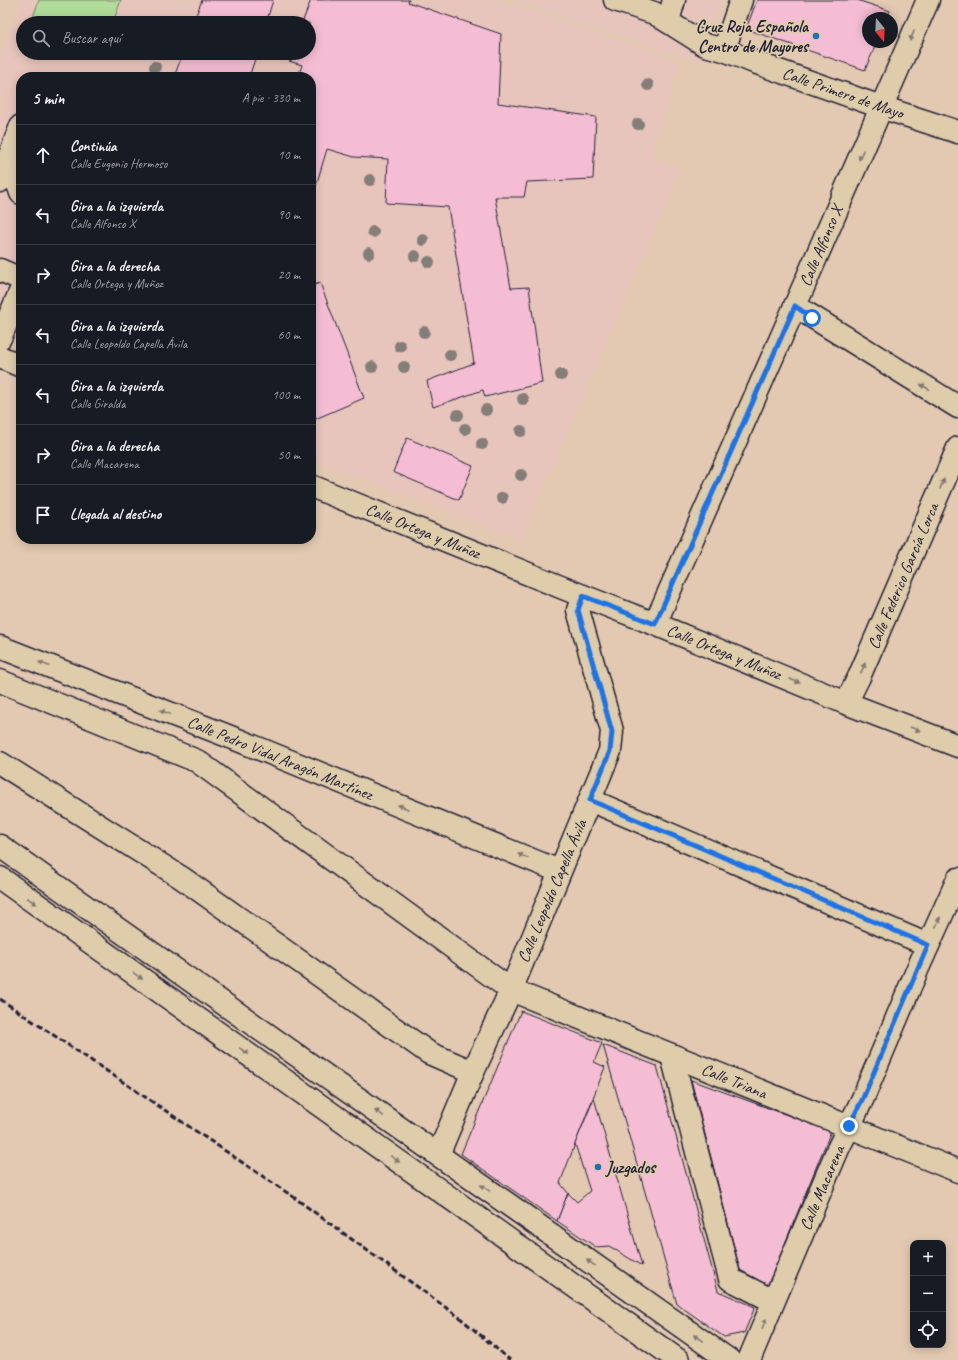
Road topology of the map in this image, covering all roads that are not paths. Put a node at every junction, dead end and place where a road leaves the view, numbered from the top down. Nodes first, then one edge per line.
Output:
1 (615, 0) edge
2 (674, 0) edge
3 (741, 0) edge
4 (928, 0) edge
5 (668, 21) junction
6 (715, 47) junction
7 (882, 107) junction
8 (958, 132) edge
9 (16, 139) edge
10 (9, 158) junction
11 (16, 178) edge
12 (0, 180) edge
13 (0, 270) edge
14 (16, 277) edge
15 (16, 301) edge
16 (795, 306) junction
17 (0, 338) edge
18 (0, 357) edge
19 (16, 364) edge
20 (958, 407) edge
21 (958, 448) edge
22 (316, 488) edge
23 (583, 596) junction
24 (655, 624) junction
25 (0, 647) edge
26 (0, 681) edge
27 (846, 703) junction
28 (958, 746) edge
29 (0, 763) edge
30 (590, 800) junction
31 (0, 846) edge
32 (559, 871) junction
33 (0, 878) edge
34 (958, 878) edge
35 (928, 945) junction
36 (511, 990) junction
37 (672, 1056) junction
38 (473, 1072) junction
39 (849, 1126) junction
40 (438, 1154) junction
41 (958, 1171) edge
42 (774, 1301) junction
43 (678, 1360) edge
44 (730, 1360) edge
45 (750, 1360) edge

1 - 5 street, Calle Primero de Mayo
2 - 5 street
3 - 6 street
4 -> 7 street, Calle Alfonso X
5 - 6 street, Calle Primero de Mayo
6 - 7 street, Calle Primero de Mayo
7 - 8 street, Calle Primero de Mayo
7 -> 16 street, Calle Alfonso X
9 - 10 street
10 - 11 street
10 - 12 street
13 - 14 street
15 - 17 street
20 -> 16 street
16 - 24 street, Calle Alfonso X
18 - 19 street
27 -> 21 street, Calle Federico García Lorca
22 - 23 street, Calle Ortega y Muñoz
23 - 24 street, Calle Ortega y Muñoz
23 - 30 street, Calle Leopoldo Capella Ávila
24 -> 27 street, Calle Ortega y Muñoz
32 -> 25 street, Calle Pedro Vidal Aragón Martínez
26 - 36 street, Calle Triana
27 -> 28 street, Calle Ortega y Muñoz
29 - 38 street
30 - 32 street, Calle Leopoldo Capella Ávila
30 - 35 street
40 -> 31 street
32 - 36 street, Calle Leopoldo Capella Ávila
33 -> 43 street
35 -> 34 street, Calle Macarena
35 - 39 street, Calle Macarena
36 - 37 street, Calle Triana
36 - 38 street, Calle Leopoldo Capella Ávila
37 - 39 street, Calle Triana
37 - 42 street
38 - 40 street, Calle Leopoldo Capella Ávila
39 - 41 street, Calle Triana
39 - 42 street, Calle Macarena
44 -> 40 street
45 -> 42 street, Calle Macarena

